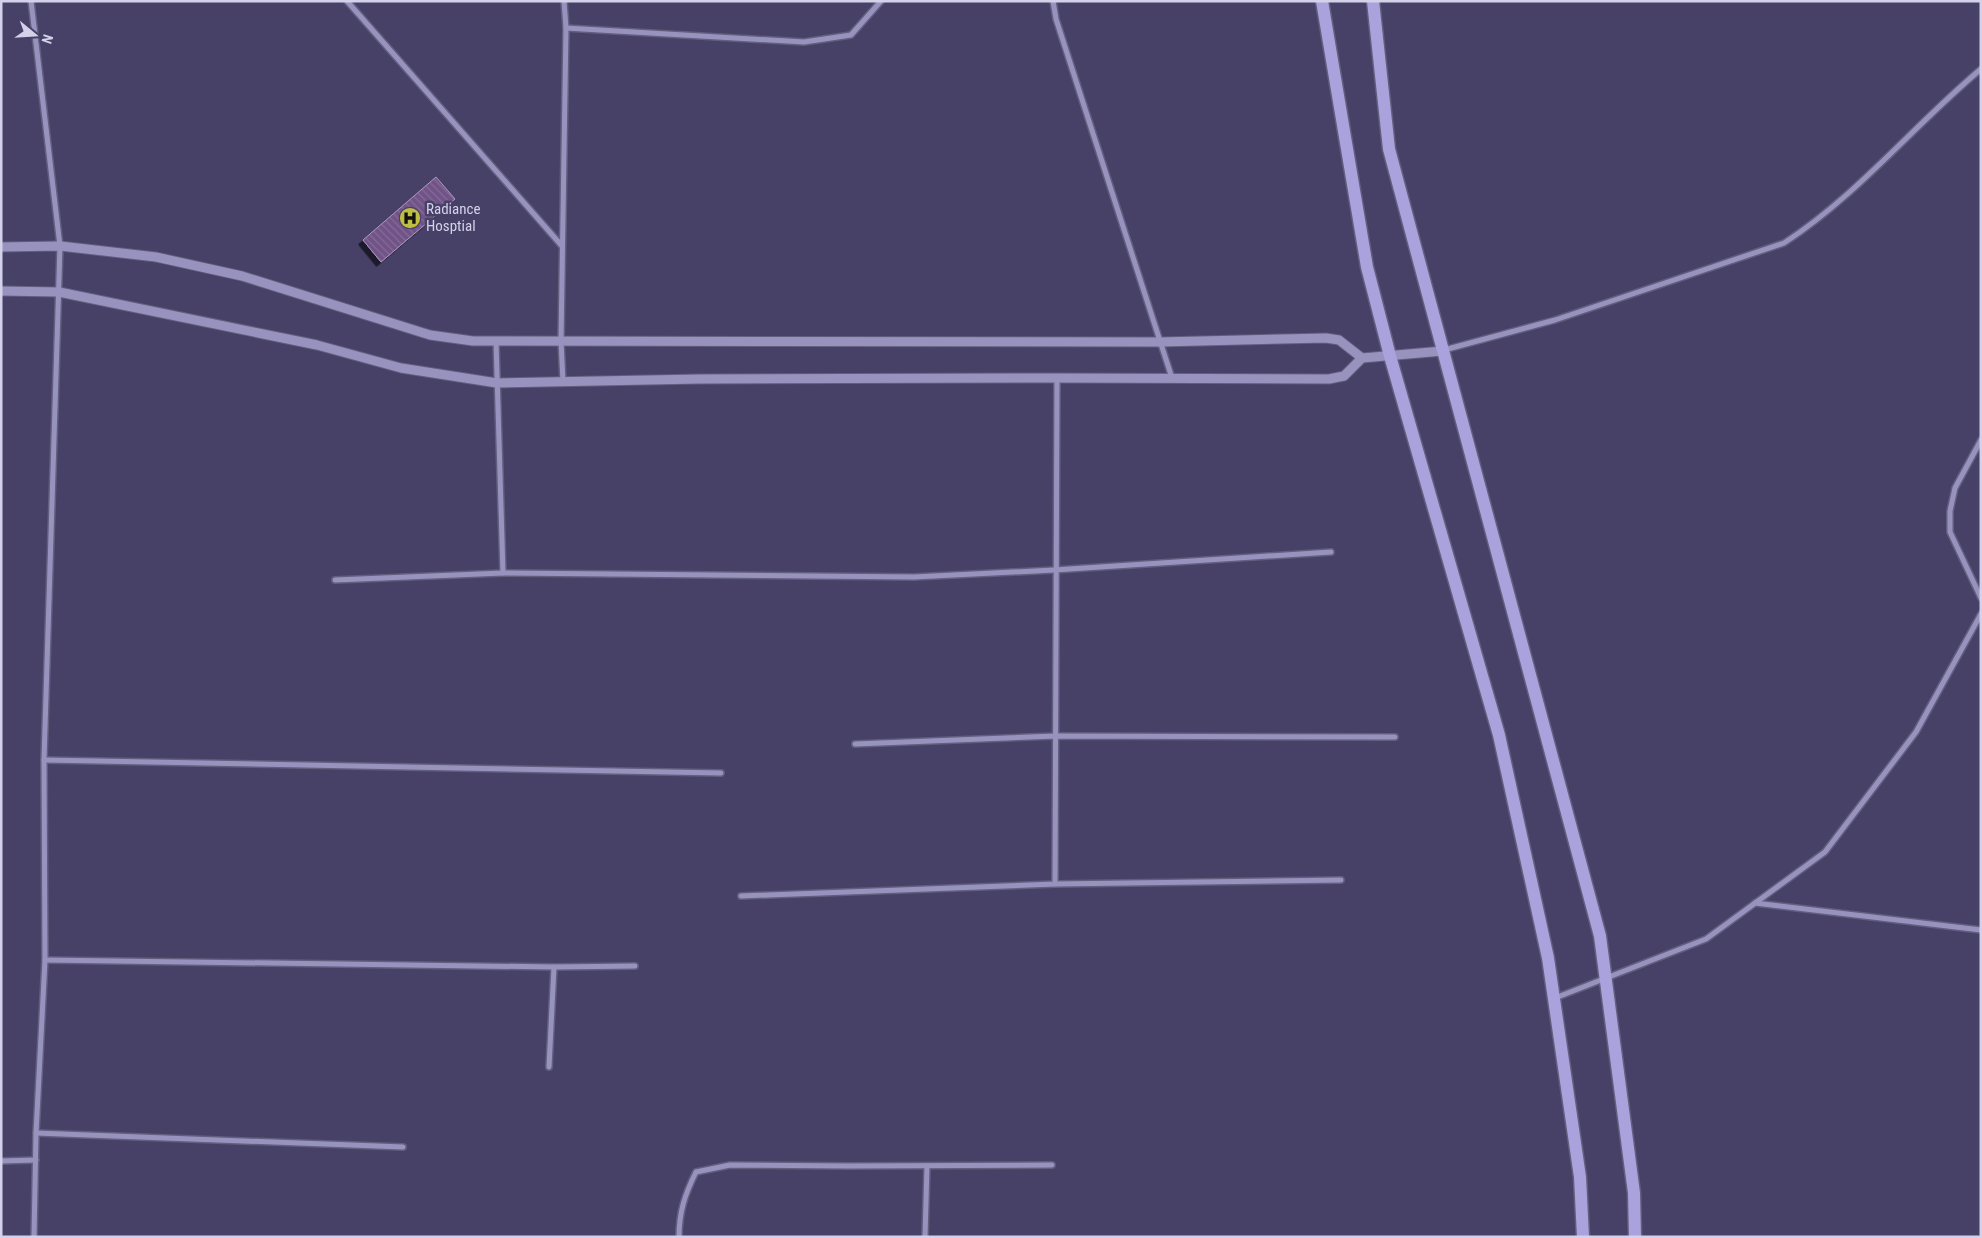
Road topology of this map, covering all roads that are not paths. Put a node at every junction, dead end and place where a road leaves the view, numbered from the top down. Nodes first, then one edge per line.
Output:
1 (31, 1) edge
2 (347, 1) edge
3 (564, 1) edge
4 (880, 1) edge
5 (1053, 1) edge
6 (1322, 1) edge
7 (1373, 1) edge
8 (566, 28) junction
9 (1981, 69) edge
10 (60, 246) junction
11 (562, 246) junction
12 (1, 247) edge
13 (1, 291) edge
14 (59, 292) junction
15 (496, 341) junction
16 (561, 342) junction
17 (1160, 342) junction
18 (1444, 351) junction
19 (1390, 356) junction
20 (1362, 358) junction
21 (1057, 378) junction
22 (1172, 378) junction
23 (563, 382) junction
24 (497, 383) junction
25 (1981, 440) edge
26 (1331, 552) dead end
27 (1054, 570) junction
28 (503, 573) junction
29 (336, 580) dead end
30 (1981, 598) edge
31 (1981, 614) edge
32 (1056, 736) junction
33 (1395, 737) dead end
34 (855, 744) dead end
35 (44, 760) junction
36 (721, 773) dead end
37 (1341, 880) dead end
38 (1055, 884) junction
39 (741, 896) dead end
40 (1755, 903) junction
41 (1981, 930) edge
42 (45, 960) junction
43 (635, 966) dead end
44 (554, 967) junction
45 (1606, 978) junction
46 (1553, 998) junction
47 (549, 1067) dead end
48 (36, 1133) junction
49 (403, 1147) dead end
50 (36, 1160) junction
51 (1, 1161) edge
52 (1052, 1165) dead end
53 (927, 1166) junction
54 (34, 1237) edge
55 (679, 1237) edge
56 (925, 1237) edge
57 (1583, 1237) edge
58 (1635, 1237) edge

1 - 10 street
2 - 11 street
3 - 8 street
4 - 8 street
5 - 17 street
6 - 19 main road
7 - 18 main road
8 - 11 street
9 - 18 street
10 - 12 street
10 - 14 street
10 - 15 street
11 - 16 street
13 - 14 street
14 - 24 street
14 - 35 street
15 - 16 street
15 - 24 street
16 - 17 street
16 - 23 street
17 - 20 street
17 - 22 street
18 - 19 street
18 - 45 main road
19 - 20 street
19 - 46 main road
20 - 22 street
21 - 22 street
21 - 23 street
21 - 27 street
23 - 24 street
24 - 28 street
25 - 30 street
26 - 27 street
27 - 28 street
27 - 32 street
28 - 29 street
31 - 40 street
32 - 33 street
32 - 34 street
32 - 38 street
35 - 36 street
35 - 42 street
37 - 38 street
38 - 39 street
40 - 41 street
40 - 45 street
42 - 44 street
42 - 48 street
43 - 44 street
44 - 47 street
45 - 46 street
45 - 58 main road
46 - 57 main road
48 - 49 street
48 - 50 street
50 - 51 street
50 - 54 street
52 - 53 street
53 - 55 street
53 - 56 street

